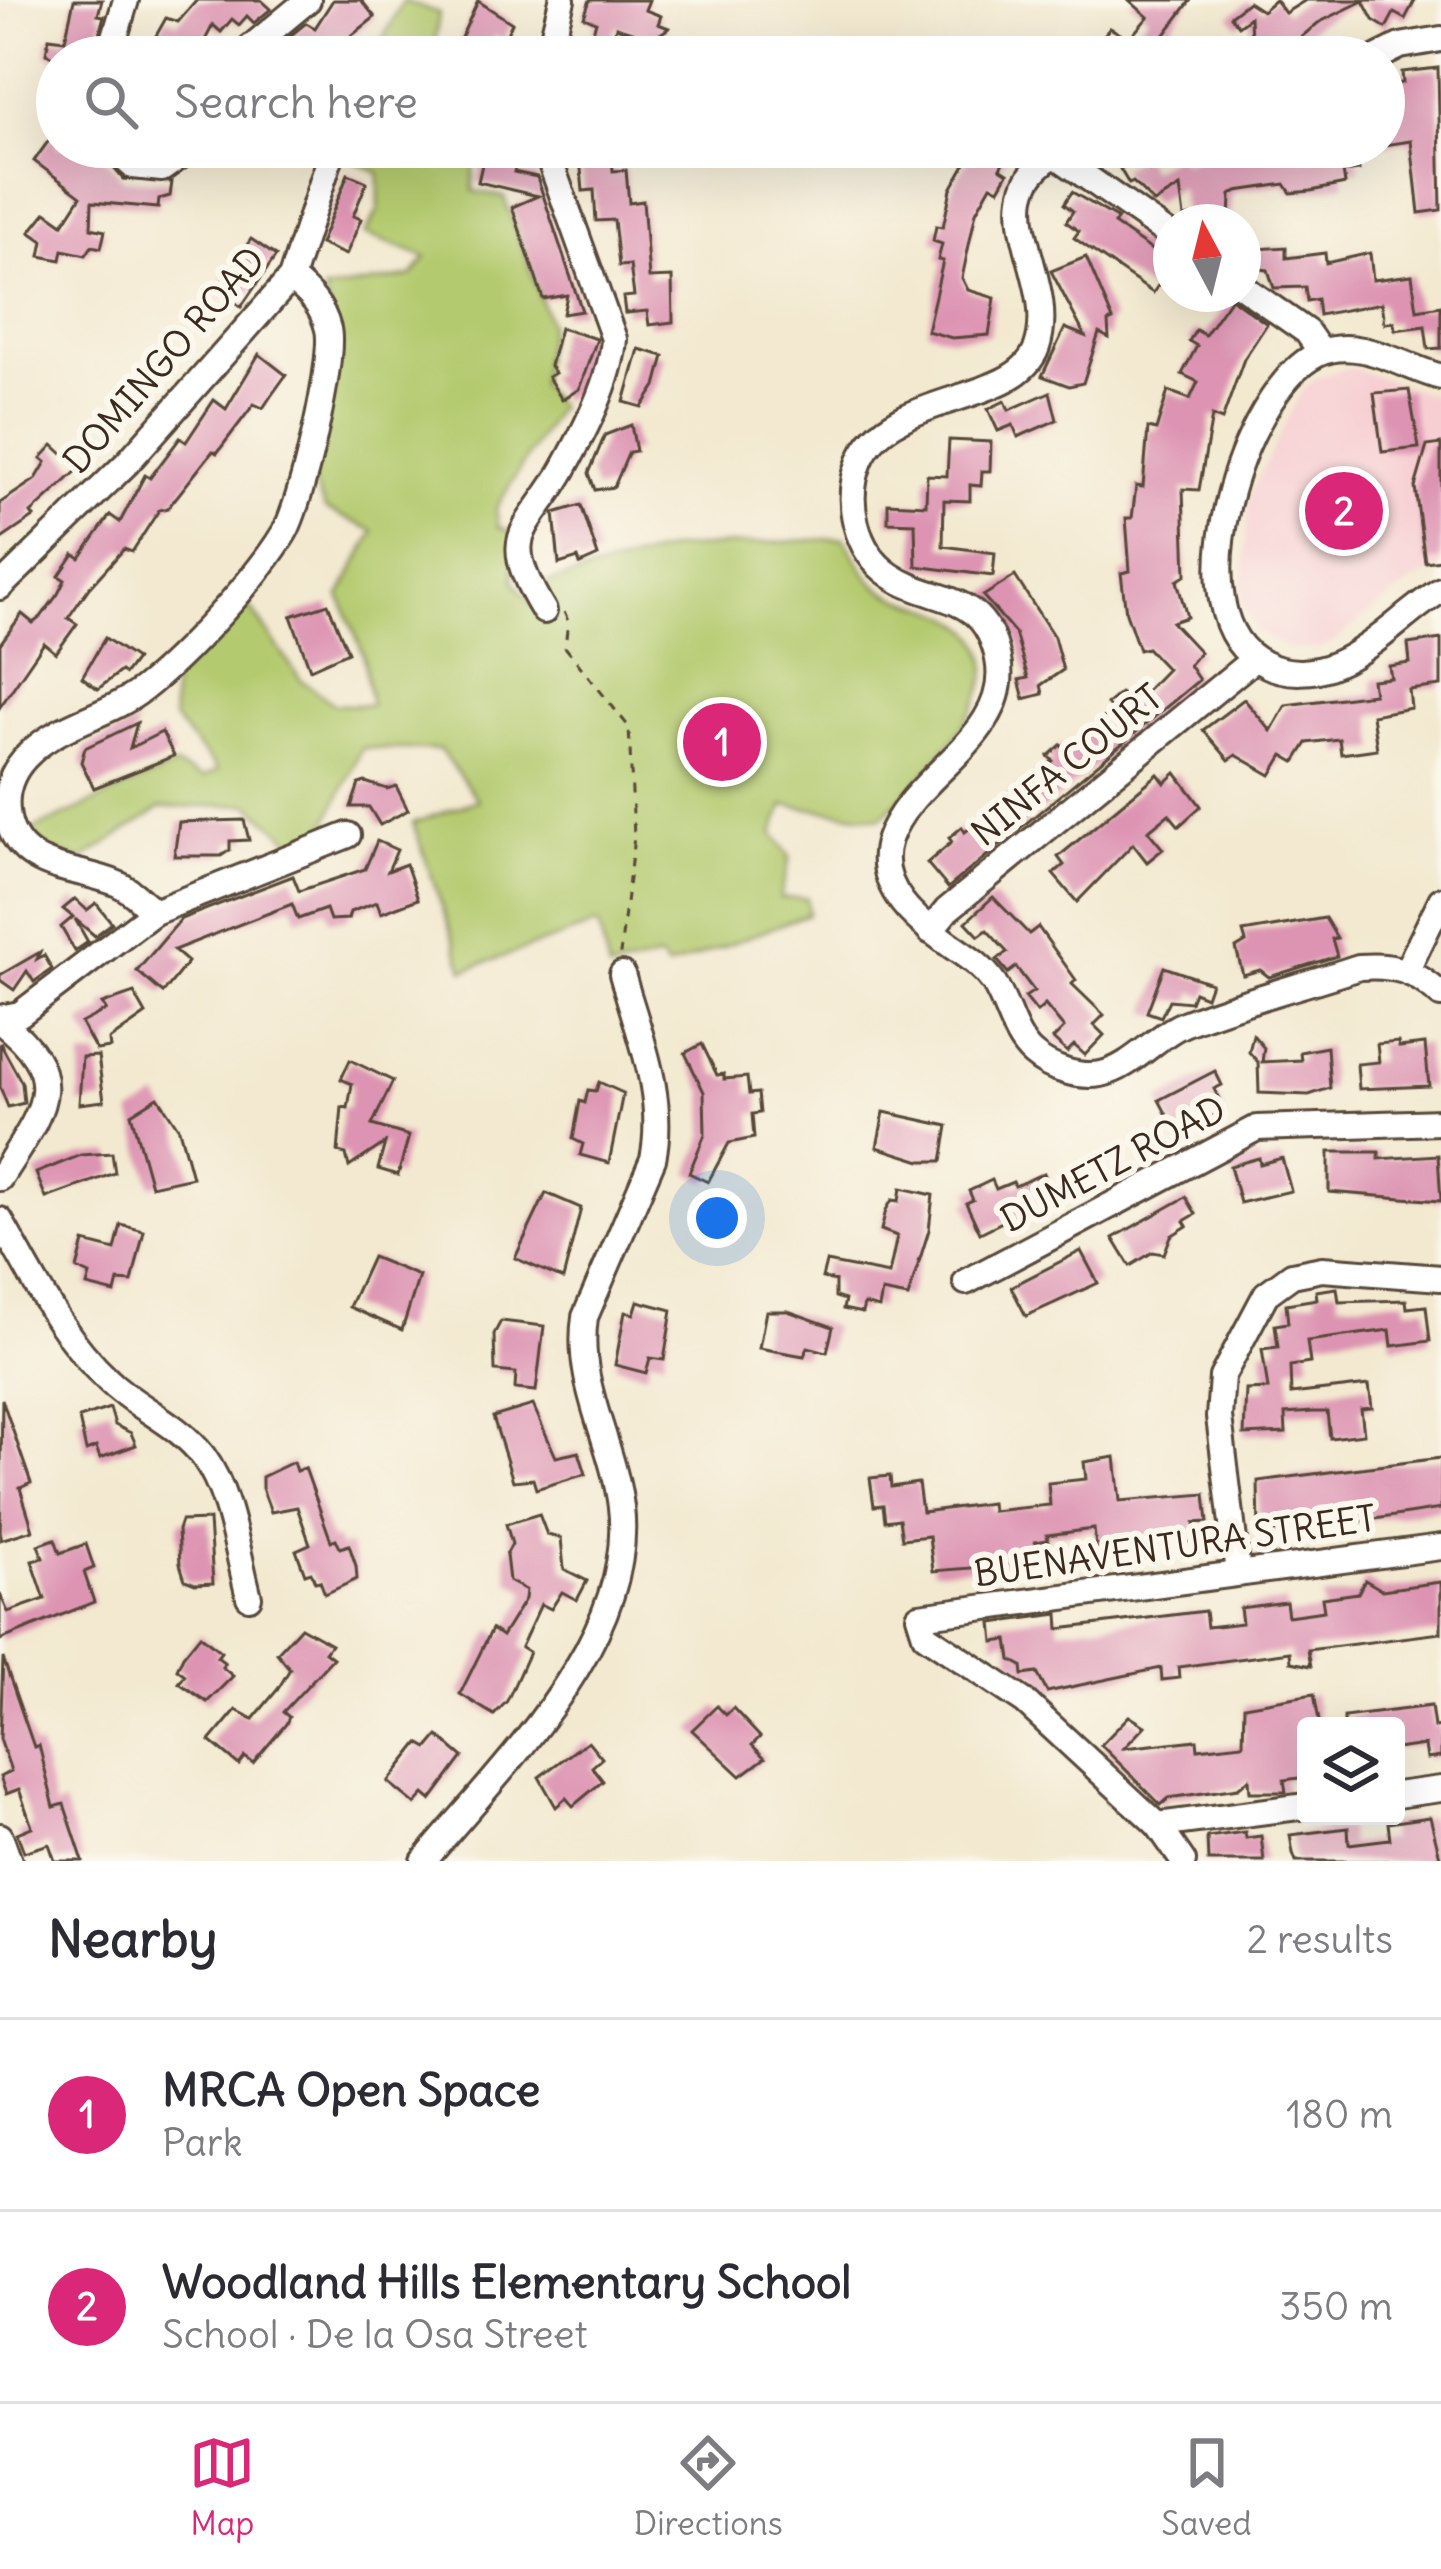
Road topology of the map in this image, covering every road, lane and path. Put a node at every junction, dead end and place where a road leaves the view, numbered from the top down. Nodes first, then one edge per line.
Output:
1 (126, 0) edge
2 (308, 0) edge
3 (562, 0) edge
4 (115, 36) edge
5 (264, 36) edge
6 (553, 36) edge
7 (1441, 39) edge
8 (1405, 45) edge
9 (323, 168) edge
10 (553, 168) edge
11 (1036, 168) edge
12 (1084, 168) edge
13 (1153, 222) edge
14 (291, 278) junction
15 (1261, 300) edge
16 (1321, 352) junction
17 (1441, 377) edge
18 (0, 587) edge
19 (1441, 590) edge
20 (544, 611) joint
21 (1254, 659) junction
22 (348, 836) dead end
23 (1441, 900) edge
24 (154, 912) junction
25 (930, 931) junction
26 (1407, 970) junction
27 (622, 974) joint
28 (1441, 995) edge
29 (0, 1019) edge
30 (1441, 1122) edge
31 (0, 1178) edge
32 (0, 1220) edge
33 (1441, 1278) edge
34 (967, 1282) dead end
35 (1441, 1547) edge
36 (1238, 1573) junction
37 (249, 1597) dead end
38 (1441, 1789) edge
39 (1405, 1794) edge
40 (1297, 1807) edge
41 (1158, 1825) junction
42 (0, 1836) edge
43 (9, 1861) edge
44 (424, 1861) edge
45 (1183, 1861) edge

1 - 4 street
2 - 5 street
3 - 6 street
7 - 8 street
9 - 14 street, DOMINGO ROAD
10 - 20 street
11 - 25 street
12 - 13 street
14 - 18 street, DOMINGO ROAD
14 - 24 street
15 - 16 street
16 - 17 street
16 - 21 street
19 - 21 street
20 - 27 path
21 - 25 street, NINFA COURT
22 - 24 street
23 - 26 street
24 - 29 street
25 - 26 street
26 - 28 street
27 - 44 street
29 - 31 street
30 - 34 street, DUMETZ ROAD
32 - 37 street
33 - 36 street
35 - 36 street, BUENAVENTURA STREET
36 - 41 street, BUENAVENTURA STREET
38 - 39 street
40 - 41 street
41 - 45 street
42 - 43 street

